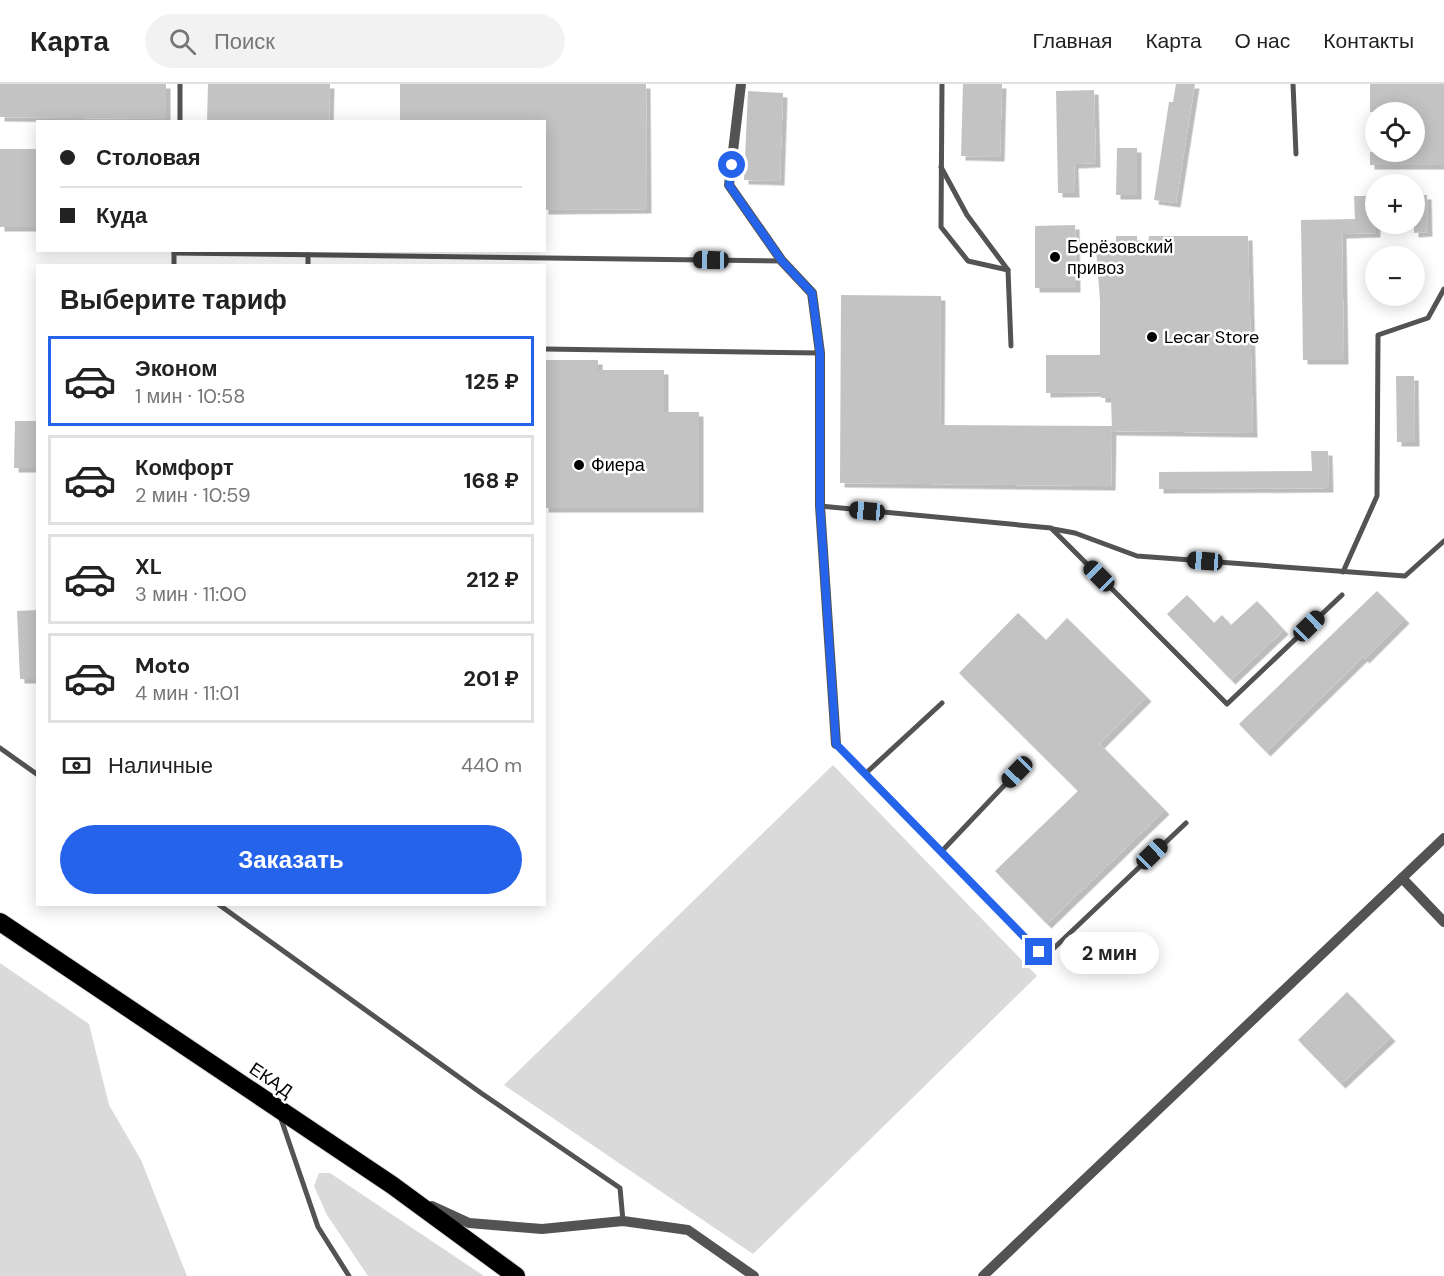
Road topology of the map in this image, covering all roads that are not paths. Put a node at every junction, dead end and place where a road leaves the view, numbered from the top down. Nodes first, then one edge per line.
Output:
1 (180, 84) edge
2 (741, 84) edge
3 (942, 84) edge
4 (1293, 84) edge
5 (180, 120) edge
6 (1296, 154) dead end
7 (941, 166) junction
8 (174, 252) edge
9 (308, 255) junction
10 (782, 261) junction
11 (308, 264) edge
12 (1008, 270) junction
13 (1444, 289) edge
14 (1011, 346) dead end
15 (546, 349) edge
16 (820, 353) junction
17 (820, 506) junction
18 (1051, 528) junction
19 (1444, 541) edge
20 (1343, 572) junction
21 (1342, 595) dead end
22 (942, 704) dead end
23 (836, 744) joint
24 (0, 748) edge
25 (1017, 772) dead end
26 (36, 774) edge
27 (865, 774) junction
28 (1186, 823) dead end
29 (1444, 838) edge
30 (941, 852) junction
31 (1402, 878) junction
32 (221, 906) edge
33 (0, 922) edge
34 (1444, 922) edge
35 (277, 1109) junction
36 (401, 1192) junction
37 (623, 1221) junction
38 (349, 1276) edge
39 (516, 1276) edge
40 (754, 1276) edge
41 (983, 1276) edge

1 - 5 lane
2 - 10 street
3 - 7 lane
4 - 6 lane
7 - 12 lane
7 - 12 lane
8 - 9 lane
9 - 10 lane
9 - 11 lane
10 - 16 street
12 - 14 lane
13 - 20 lane
15 - 16 lane
16 - 17 street
17 - 18 lane
17 - 23 street
18 - 20 lane
18 - 21 lane
19 - 20 lane
22 - 27 lane
23 - 27 lane
24 - 26 lane
25 - 30 lane
27 - 30 lane
28 - 30 lane
29 - 31 street
31 - 34 street
31 - 41 street
32 - 37 lane
33 - 35 highway, ЕКАД
35 - 36 highway, ЕКАД
35 - 38 lane
36 - 37 street
36 - 39 highway, ЕКАД
37 - 40 street

